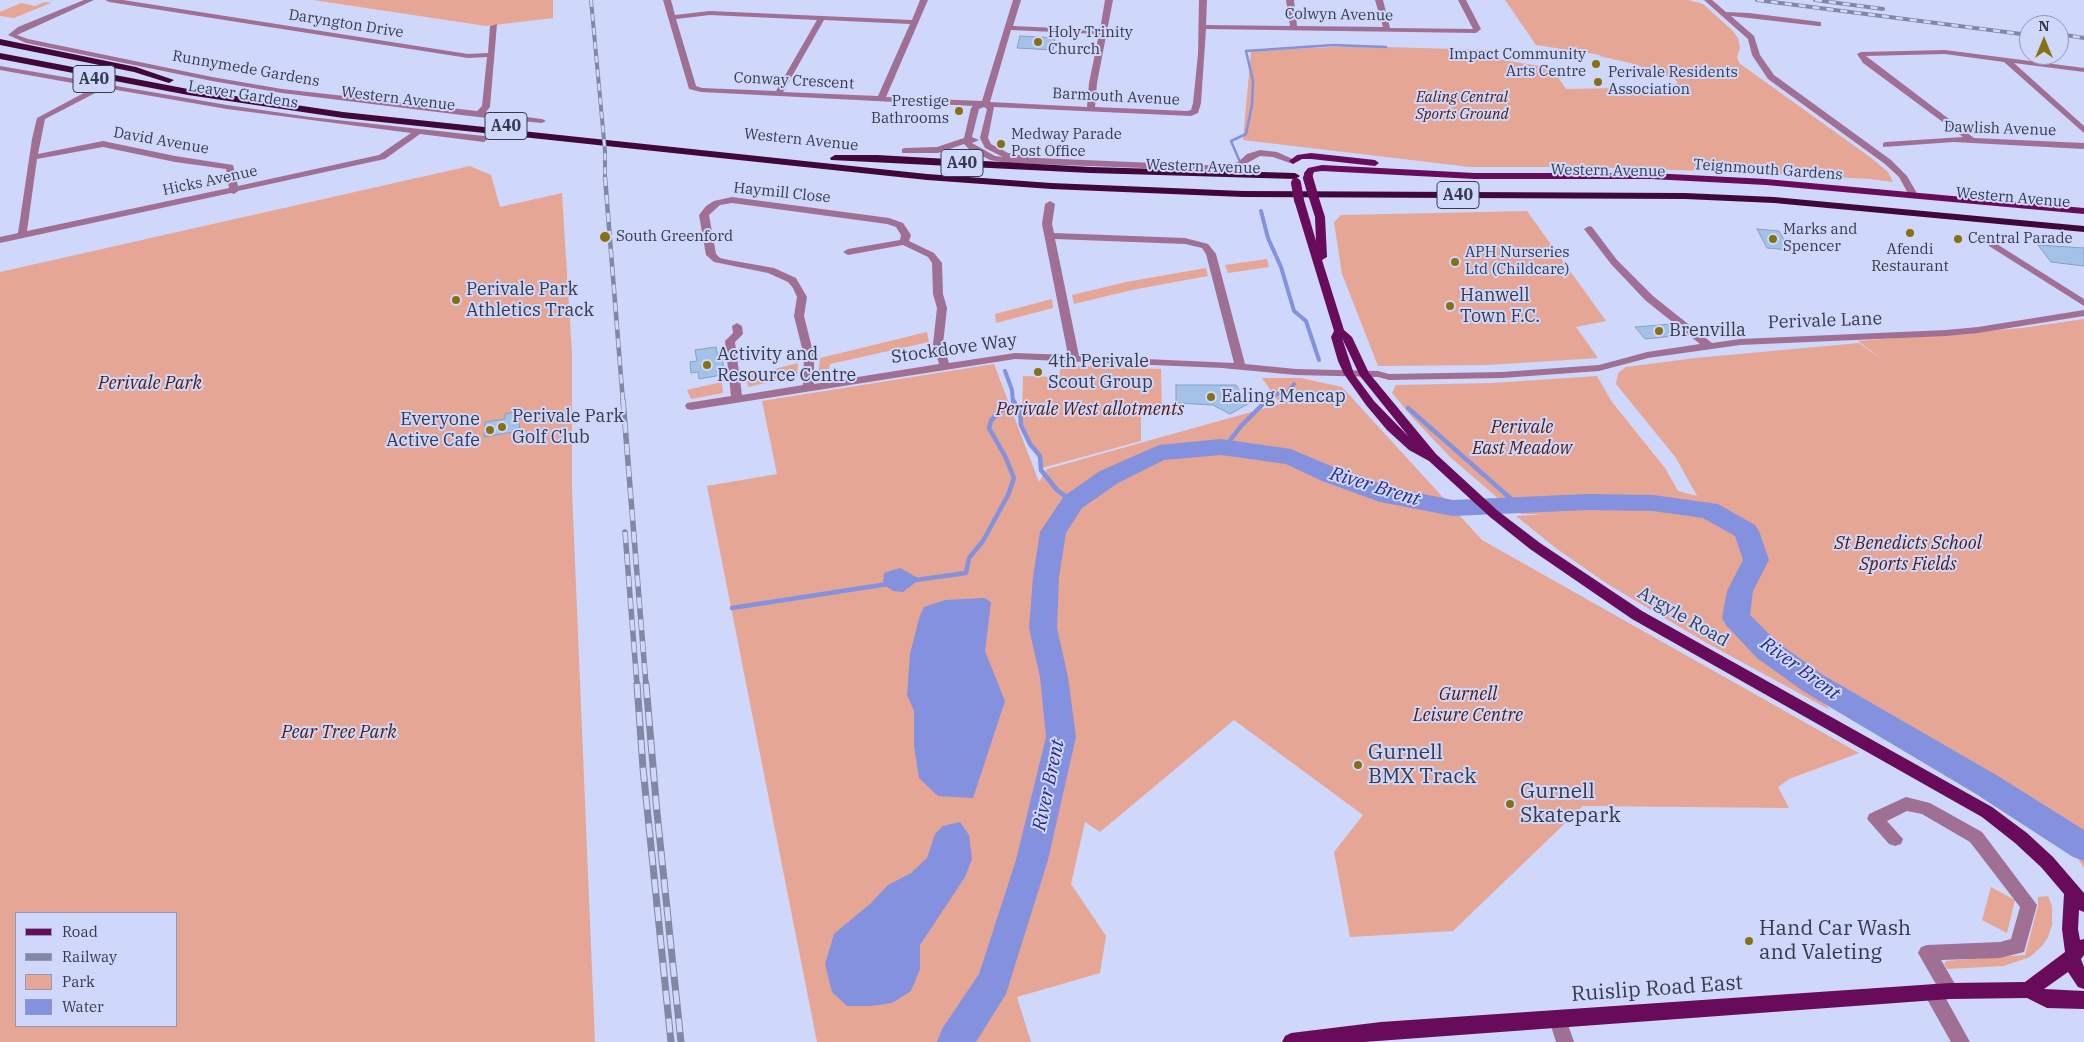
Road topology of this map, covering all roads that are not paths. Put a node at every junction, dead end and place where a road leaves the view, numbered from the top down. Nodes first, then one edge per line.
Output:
1 (90, 0) edge
2 (109, 0) edge
3 (667, 0) edge
4 (924, 0) edge
5 (1017, 0) edge
6 (1109, 0) edge
7 (1203, 0) edge
8 (1290, 0) edge
9 (1379, 0) edge
10 (1462, 0) edge
11 (1708, 0) edge
12 (1725, 14) junction
13 (672, 17) junction
14 (821, 19) junction
15 (914, 22) junction
16 (1818, 24) dead end
17 (494, 26) dead end
18 (1202, 26) junction
19 (1009, 28) junction
20 (1294, 28) junction
21 (1387, 30) junction
22 (1103, 32) junction
23 (0, 42) edge
24 (0, 48) edge
25 (490, 55) junction
26 (0, 56) edge
27 (2007, 61) junction
28 (0, 63) edge
29 (0, 68) edge
30 (12, 70) junction
31 (2084, 70) edge
32 (0, 76) edge
33 (178, 82) junction
34 (105, 85) junction
35 (188, 92) junction
36 (778, 94) junction
37 (881, 99) junction
38 (985, 104) junction
39 (1092, 109) junction
40 (478, 114) junction
41 (542, 121) dead end
42 (2084, 130) edge
43 (418, 132) junction
44 (484, 139) dead end
45 (1970, 139) junction
46 (967, 140) junction
47 (985, 140) junction
48 (1886, 145) dead end
49 (2084, 146) edge
50 (905, 151) dead end
51 (34, 157) junction
52 (1034, 160) junction
53 (834, 163) junction
54 (1224, 168) junction
55 (1294, 171) junction
56 (1408, 172) junction
57 (1260, 174) junction
58 (1449, 174) junction
59 (1308, 177) junction
60 (234, 191) junction
61 (1912, 195) junction
62 (1300, 202) junction
63 (1315, 202) junction
64 (1050, 204) dead end
65 (2084, 211) edge
66 (2084, 219) edge
67 (1589, 229) dead end
68 (2084, 229) edge
69 (22, 236) junction
70 (1050, 236) junction
71 (2084, 236) edge
72 (0, 240) edge
73 (904, 242) junction
74 (1992, 244) dead end
75 (848, 252) dead end
76 (1324, 277) junction
77 (2084, 303) edge
78 (2084, 312) edge
79 (737, 326) dead end
80 (1339, 331) junction
81 (1709, 346) junction
82 (1074, 358) junction
83 (945, 366) junction
84 (1240, 366) junction
85 (1351, 378) junction
86 (1367, 378) junction
87 (808, 388) junction
88 (737, 399) junction
89 (691, 406) dead end
90 (1433, 458) junction
91 (1895, 840) dead end
92 (2078, 898) edge
93 (2077, 953) edge
94 (2084, 981) edge
95 (2028, 990) junction
96 (1941, 992) junction
97 (2084, 1000) edge
98 (1558, 1019) junction
99 (1291, 1042) edge
100 (1565, 1042) edge
101 (1961, 1042) edge

1 - 40 street, Runnymede Gardens
2 - 25 street, Daryngton Drive
3 - 13 street, Conway Crescent
4 - 15 street
5 - 19 street
6 - 22 street
7 - 18 street, Barmouth Avenue
8 - 20 street
9 - 21 street
10 - 21 street, Colwyn Avenue
11 - 12 street
12 - 16 street
12 - 61 street
13 - 14 street
13 - 36 street, Conway Crescent
14 - 15 street
14 - 36 street
15 - 37 street
17 - 25 street
18 - 20 street, Colwyn Avenue
18 - 39 street, Barmouth Avenue
19 - 22 street
19 - 38 street
20 - 21 street, Colwyn Avenue
22 - 39 street
23 - 33 highway, A40
24 - 33 highway, Western Avenue / A40
25 - 40 street
26 - 35 highway, A40
27 - 31 street
27 - 42 street
27 - 45 street
28 - 35 highway, A40
29 - 30 street, Leaver Gardens
30 - 32 street
30 - 34 street, Leaver Gardens
33 - 53 highway, Western Avenue / A40
34 - 43 street, Leaver Gardens
34 - 51 street
35 - 53 highway, Western Avenue / A40
36 - 37 street, Conway Crescent
37 - 38 street, Conway Crescent
38 - 39 street, Barmouth Avenue
38 - 46 street
38 - 47 street
40 - 41 street, Runnymede Gardens
43 - 44 street, Leaver Gardens
43 - 60 street, Hicks Avenue
45 - 48 street, Dawlish Avenue
45 - 49 street, Dawlish Avenue
46 - 47 street
46 - 50 street
46 - 52 street
47 - 52 street
51 - 60 street, David Avenue
51 - 69 street
52 - 54 street
53 - 57 highway, A40
53 - 62 highway, A40
53 - 66 highway, Western Avenue / A40
53 - 68 highway, Western Avenue / A40
54 - 55 street
54 - 57 street
55 - 56 main road
55 - 57 highway, A40
55 - 58 main road
55 - 59 main road
55 - 62 main road, Argyle Road, bridge
56 - 58 main road
56 - 59 main road
58 - 61 main road, Teignmouth Gardens
59 - 63 main road, Argyle Road, bridge
60 - 69 street, Hicks Avenue
61 - 65 main road, Teignmouth Gardens
62 - 63 main road
62 - 76 main road, Argyle Road
63 - 71 highway, A40
63 - 76 main road, Argyle Road
64 - 70 street
67 - 81 street
69 - 72 street, Hicks Avenue
70 - 82 street
70 - 84 street
73 - 75 street
73 - 83 street
73 - 87 street, Haymill Close
74 - 77 street
76 - 80 main road, Argyle Road
78 - 81 street, Perivale Lane
79 - 88 street
80 - 85 main road, Argyle Road
80 - 86 main road, Argyle Road
81 - 86 street, Perivale Lane
82 - 83 street, Stockdove Way
82 - 84 street, Stockdove Way
83 - 87 street, Stockdove Way
84 - 85 street, Stockdove Way
85 - 86 street, Perivale Lane
85 - 90 main road, Argyle Road
86 - 90 main road, Argyle Road
87 - 88 street, Stockdove Way
88 - 89 street, Stockdove Way
90 - 92 main road, Argyle Road
91 - 96 street
92 - 93 main road, Argyle Road
93 - 94 main road, Argyle Road
93 - 95 main road
95 - 96 main road, Ruislip Road East
95 - 97 main road, Ruislip Road East
96 - 98 main road, Ruislip Road East
96 - 101 street
98 - 99 main road, Ruislip Road East
98 - 100 street

